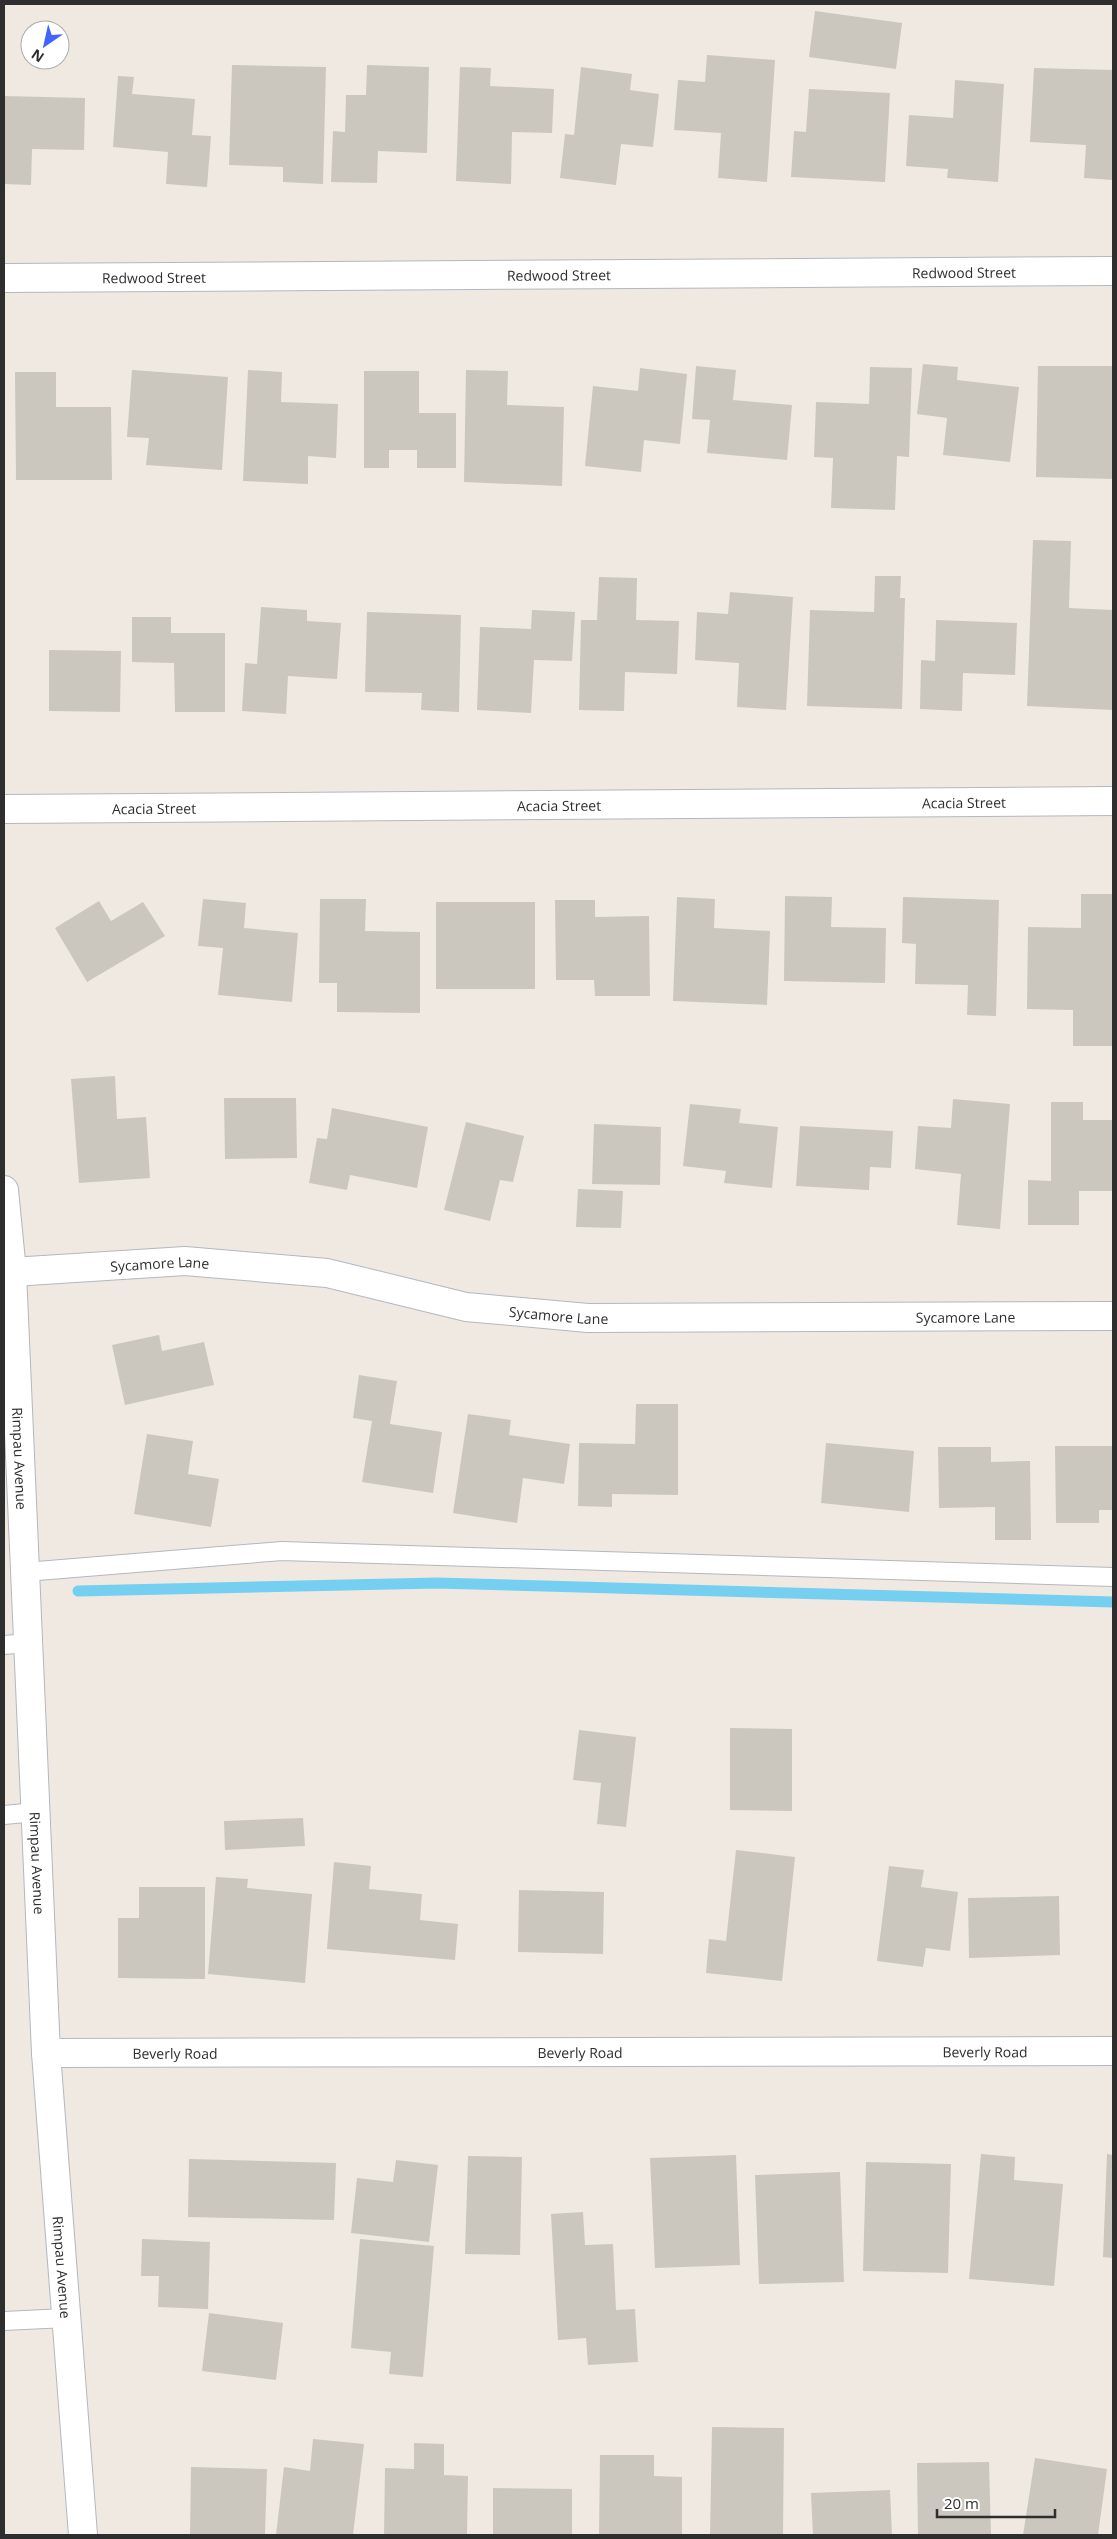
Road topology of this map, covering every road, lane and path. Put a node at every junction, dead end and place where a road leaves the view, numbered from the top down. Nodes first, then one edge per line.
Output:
1 (1113, 270) edge
2 (4, 278) edge
3 (1113, 801) edge
4 (4, 809) edge
5 (4, 1190) edge
6 (8, 1272) edge
7 (1113, 1316) edge
8 (25, 1572) junction
9 (1113, 1577) edge
10 (16, 1644) edge
11 (36, 1812) junction
12 (4, 1815) edge
13 (1113, 2051) edge
14 (46, 2053) junction
15 (66, 2318) junction
16 (4, 2321) edge
17 (83, 2535) edge

1 - 2 street, Redwood Street
3 - 4 street, Acacia Street
5 - 6 street, Rimpau Avenue
6 - 7 street, Sycamore Lane
6 - 8 street, Rimpau Avenue
8 - 9 lane
8 - 10 street, Rimpau Avenue
10 - 11 street, Rimpau Avenue
11 - 12 lane
11 - 14 street, Rimpau Avenue
13 - 14 street, Beverly Road
14 - 15 street, Rimpau Avenue
15 - 16 lane
15 - 17 street, Rimpau Avenue

